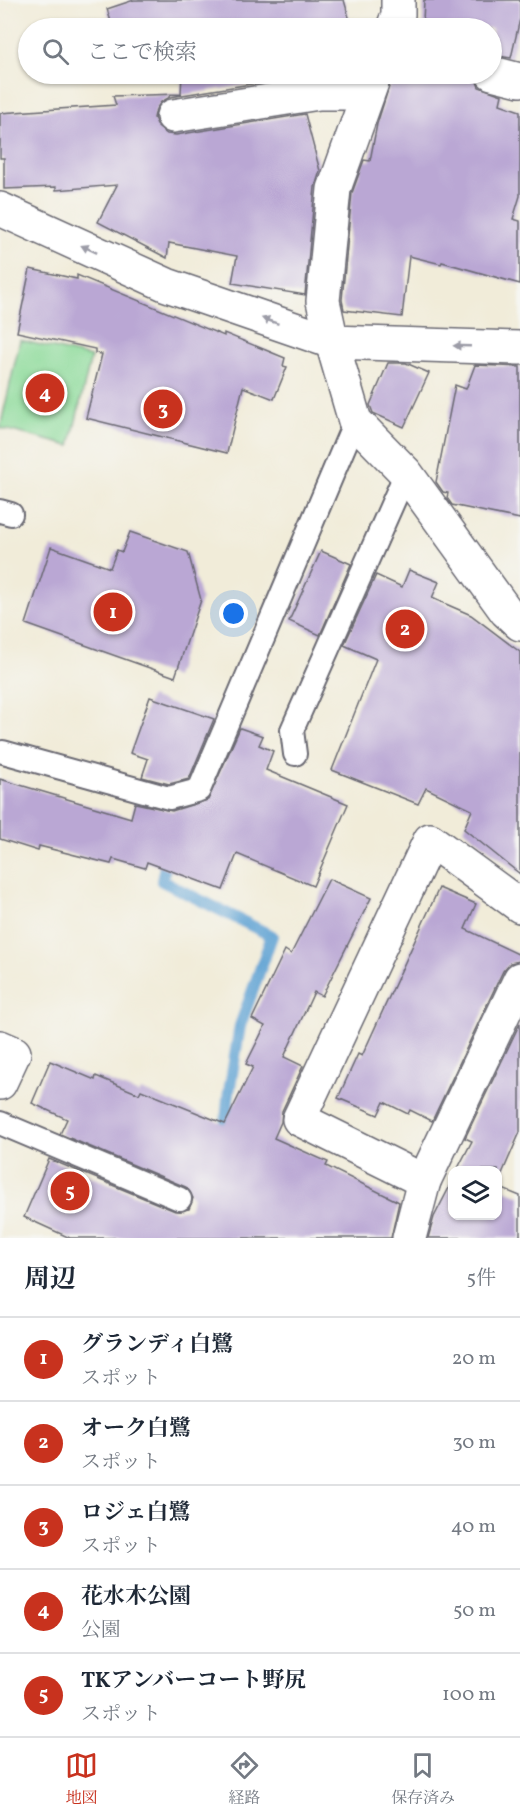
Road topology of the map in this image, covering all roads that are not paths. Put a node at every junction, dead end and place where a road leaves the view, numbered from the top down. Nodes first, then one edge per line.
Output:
1 (398, 0) edge
2 (397, 18) edge
3 (502, 76) edge
4 (520, 80) edge
5 (365, 84) edge
6 (370, 84) edge
7 (173, 116) dead end
8 (0, 208) edge
9 (332, 342) junction
10 (520, 348) edge
11 (355, 421) junction
12 (406, 473) junction
13 (520, 624) edge
14 (3, 752) dead end
15 (295, 754) dead end
16 (520, 906) edge
17 (520, 979) edge
18 (0, 1047) edge
19 (0, 1083) edge
20 (0, 1123) edge
21 (424, 1181) junction
22 (180, 1198) dead end
23 (409, 1238) edge

1 - 2 street
3 - 4 street
5 - 7 street
6 - 9 street
9 -> 8 street
10 -> 9 street
9 - 11 street
11 - 12 street
11 - 14 lane
12 - 13 street
12 - 15 lane
16 - 21 street
17 - 21 street
18 - 19 street
20 - 22 lane
21 - 23 street

